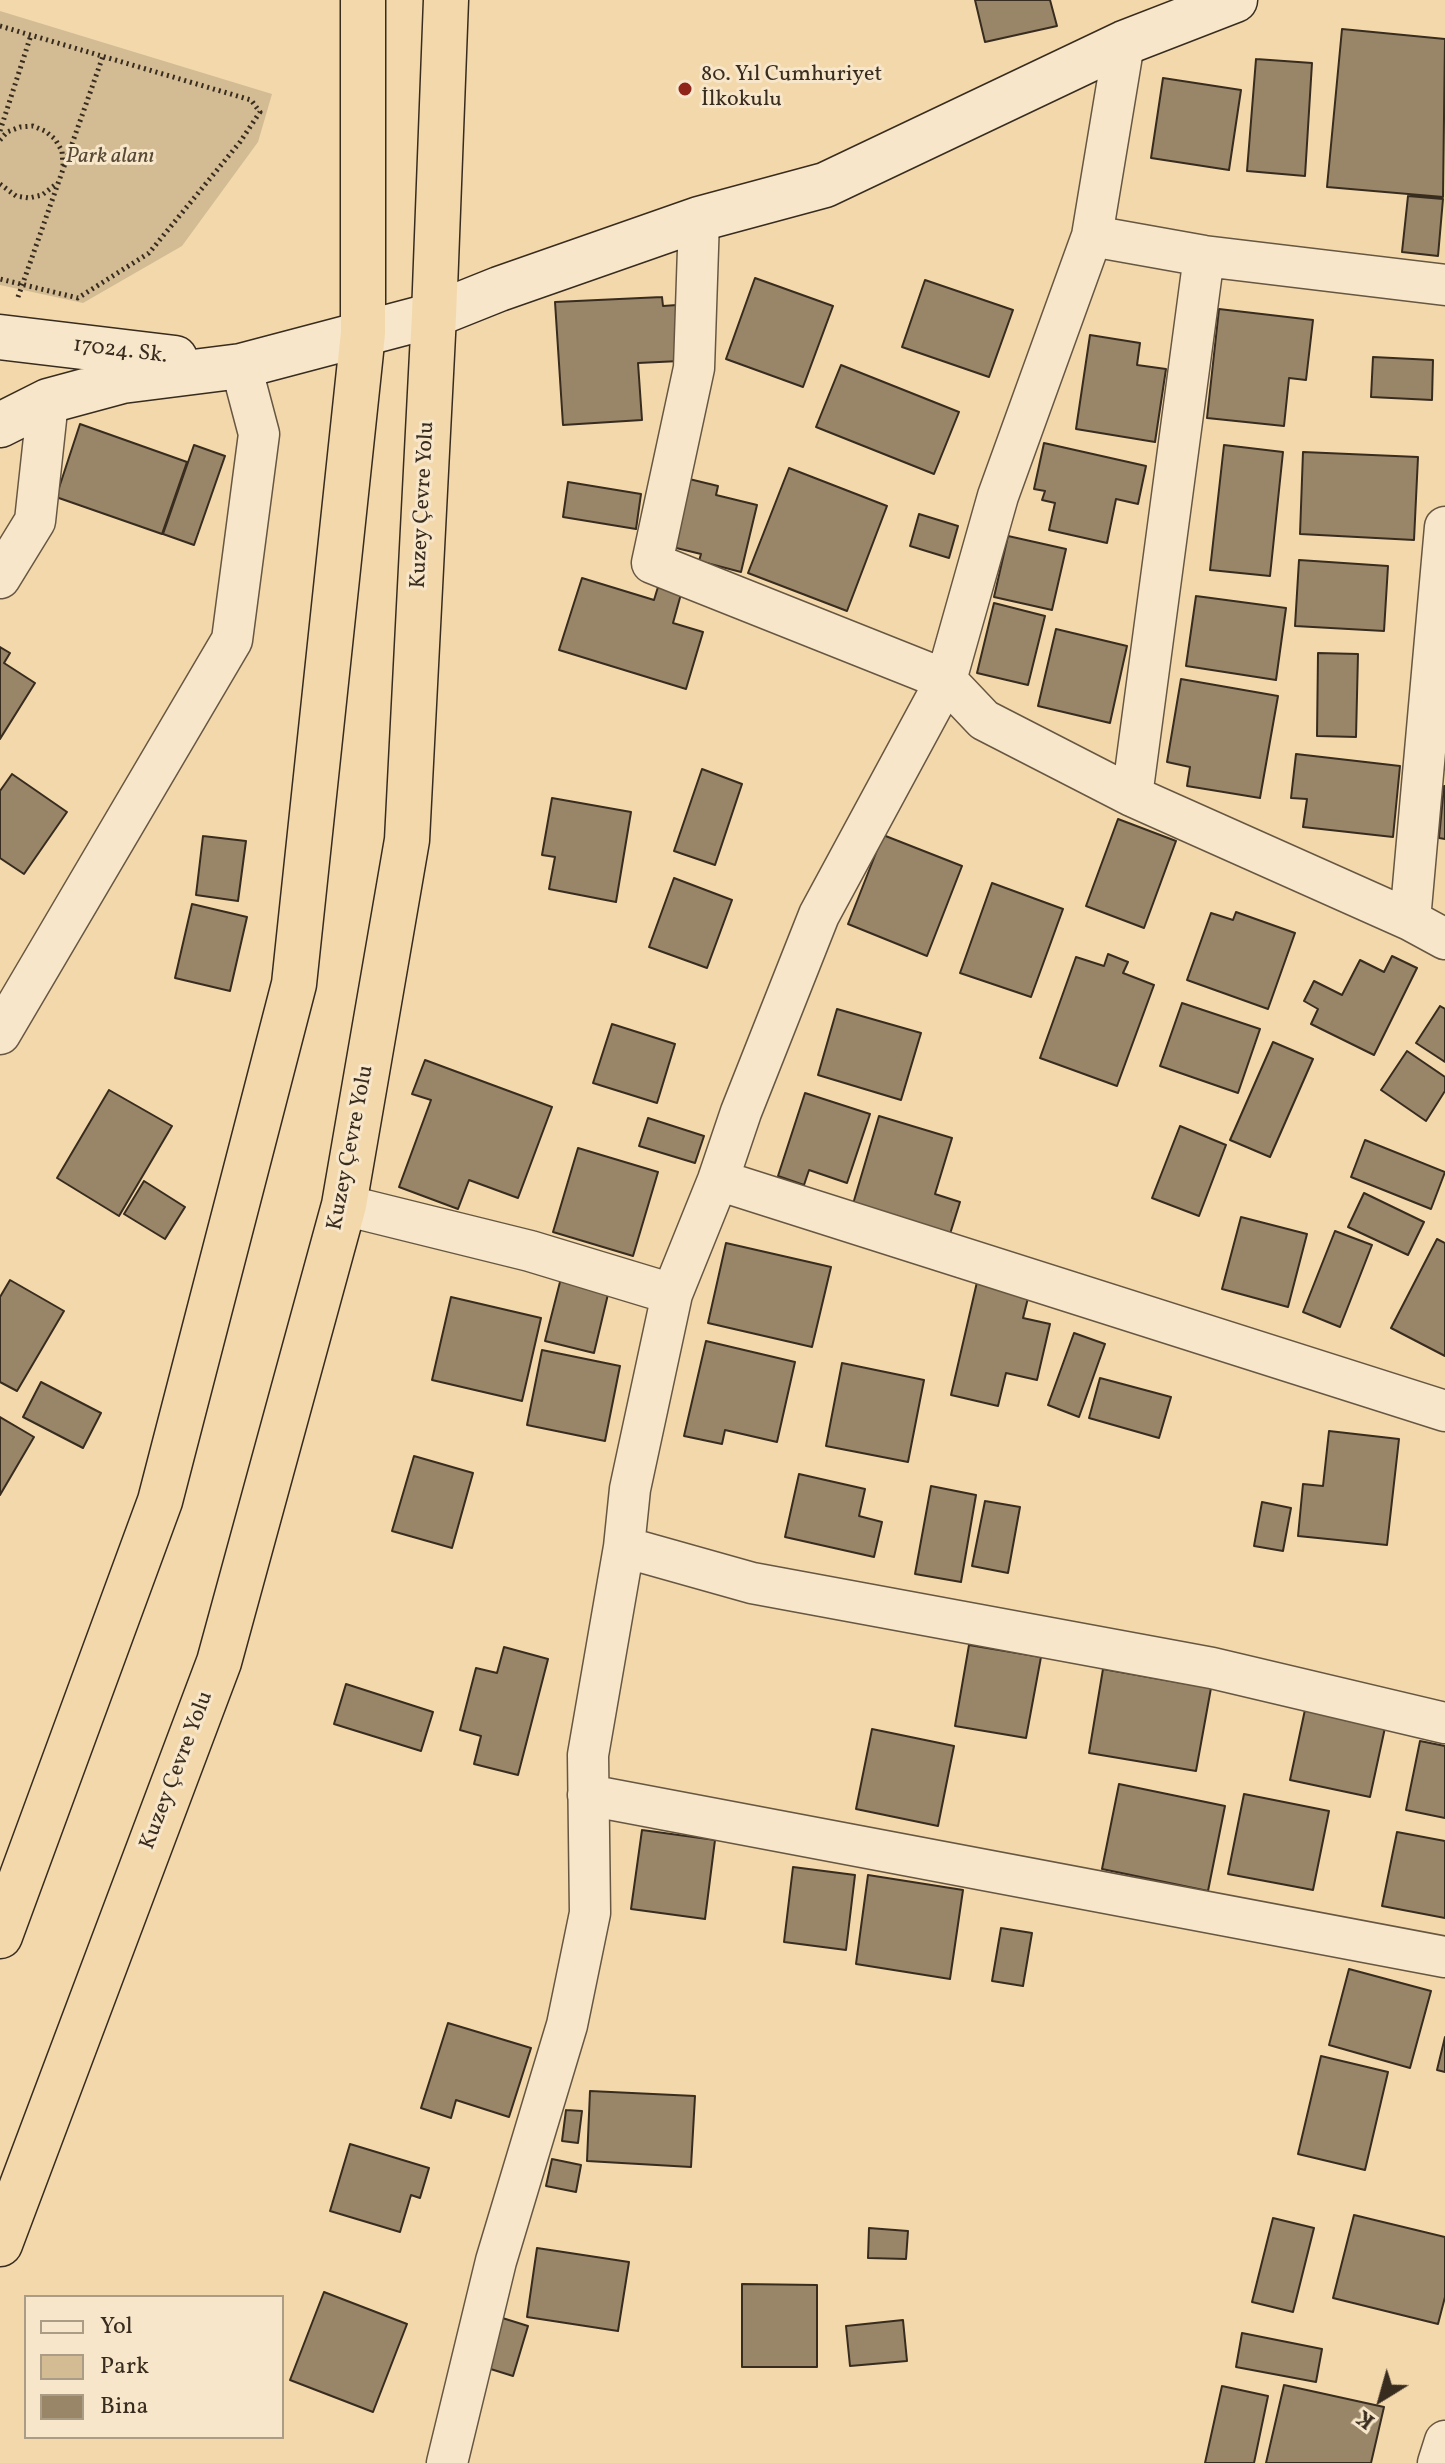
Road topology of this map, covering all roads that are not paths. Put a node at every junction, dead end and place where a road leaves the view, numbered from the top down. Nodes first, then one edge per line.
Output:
1 (363, 0) edge
2 (446, 0) edge
3 (1235, 0) edge
4 (1124, 43) junction
5 (699, 219) junction
6 (1092, 236) junction
7 (1204, 256) junction
8 (1445, 285) edge
9 (434, 315) junction
10 (363, 333) junction
11 (1, 338) edge
12 (241, 366) junction
13 (48, 401) junction
14 (0, 425) edge
15 (1445, 527) edge
16 (0, 578) edge
17 (946, 680) junction
18 (1132, 796) junction
19 (1410, 920) junction
20 (1445, 939) edge
21 (0, 1034) edge
22 (718, 1180) junction
23 (344, 1205) junction
24 (672, 1294) junction
25 (1445, 1411) edge
26 (624, 1547) junction
27 (1445, 1723) edge
28 (588, 1795) junction
29 (0, 1936) edge
30 (1445, 1957) edge
31 (0, 2244) edge
32 (1445, 2441) edge
33 (447, 2463) edge
34 (1438, 2463) edge

1 - 10 highway
2 - 9 highway, Kuzey Çevre Yolu
3 - 4 street
4 - 5 street
4 - 6 street
5 - 9 street
5 - 17 street
6 - 7 street
6 - 17 street
7 - 8 street
7 - 18 street
9 - 10 street
9 - 23 highway, Kuzey Çevre Yolu
10 - 12 street
10 - 29 highway
11 - 12 street, 17024. Sk.
12 - 13 street
12 - 21 street
13 - 14 street
13 - 16 street
15 - 19 street
17 - 18 street
17 - 22 street
18 - 19 street
19 - 20 street
22 - 24 street
22 - 25 street
23 - 24 street
23 - 31 highway, Kuzey Çevre Yolu
24 - 26 street
26 - 27 street
26 - 28 street
28 - 30 street
28 - 33 street
32 - 34 street

